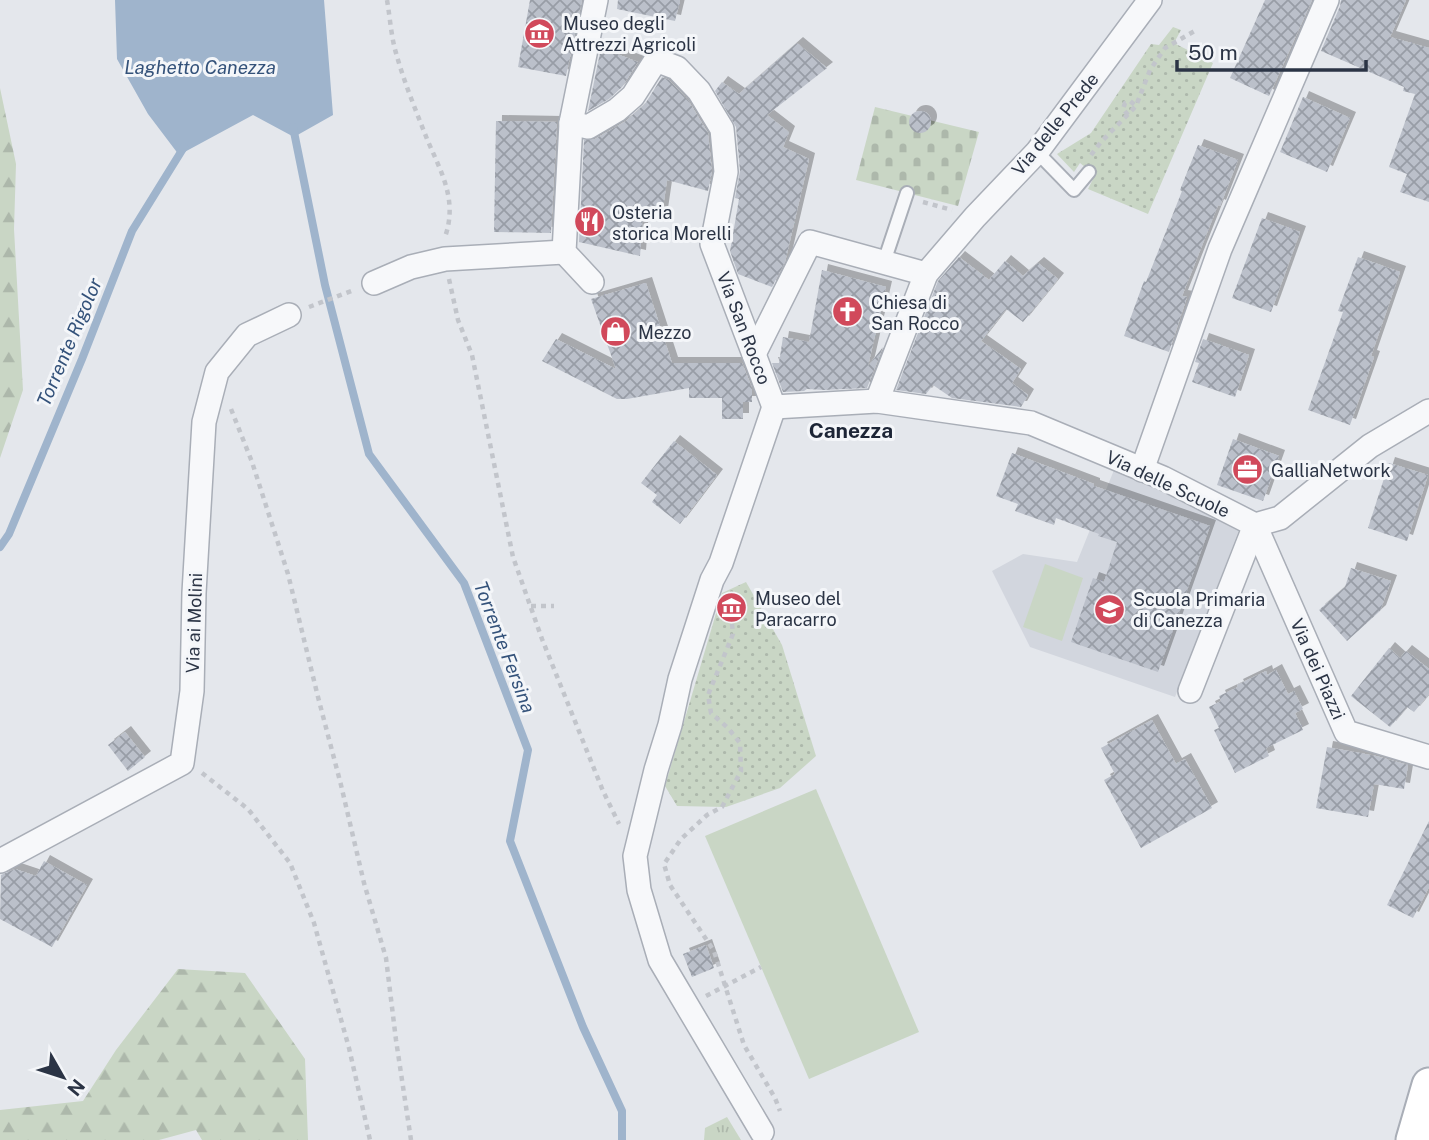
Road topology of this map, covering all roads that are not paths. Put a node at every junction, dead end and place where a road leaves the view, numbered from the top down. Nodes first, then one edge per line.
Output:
1 (596, 0) edge
2 (1150, 0) edge
3 (1327, 0) edge
4 (571, 123) junction
5 (1037, 152) junction
6 (1088, 165) road end
7 (906, 195) road end
8 (564, 253) junction
9 (884, 262) junction
10 (926, 274) junction
11 (592, 282) dead end
12 (374, 283) road end
13 (289, 315) road end
14 (754, 354) junction
15 (877, 401) junction
16 (774, 407) junction
17 (1429, 411) edge
18 (1142, 470) junction
19 (1255, 525) junction
20 (1190, 691) dead end
21 (1429, 757) edge
22 (0, 861) edge
23 (1429, 1085) edge
24 (762, 1132) dead end
25 (1413, 1140) edge

1 - 4 street
2 - 5 street, Via delle Prede
3 - 18 street
4 - 8 street
4 - 14 street, Via San Rocco
5 - 6 lane
5 - 10 street, Via delle Prede
7 - 9 lane
8 - 11 street
8 - 12 street
9 - 10 street
9 - 14 street
10 - 15 street, Via delle Prede
13 - 22 street, Via ai Molini
14 - 16 street, Via San Rocco
15 - 16 street, Via delle Scuole
15 - 18 street, Via delle Scuole
16 - 24 street
17 - 19 street
18 - 19 street, Via delle Scuole
19 - 20 street
19 - 21 street, Via dei Piazzi
23 - 25 main road

